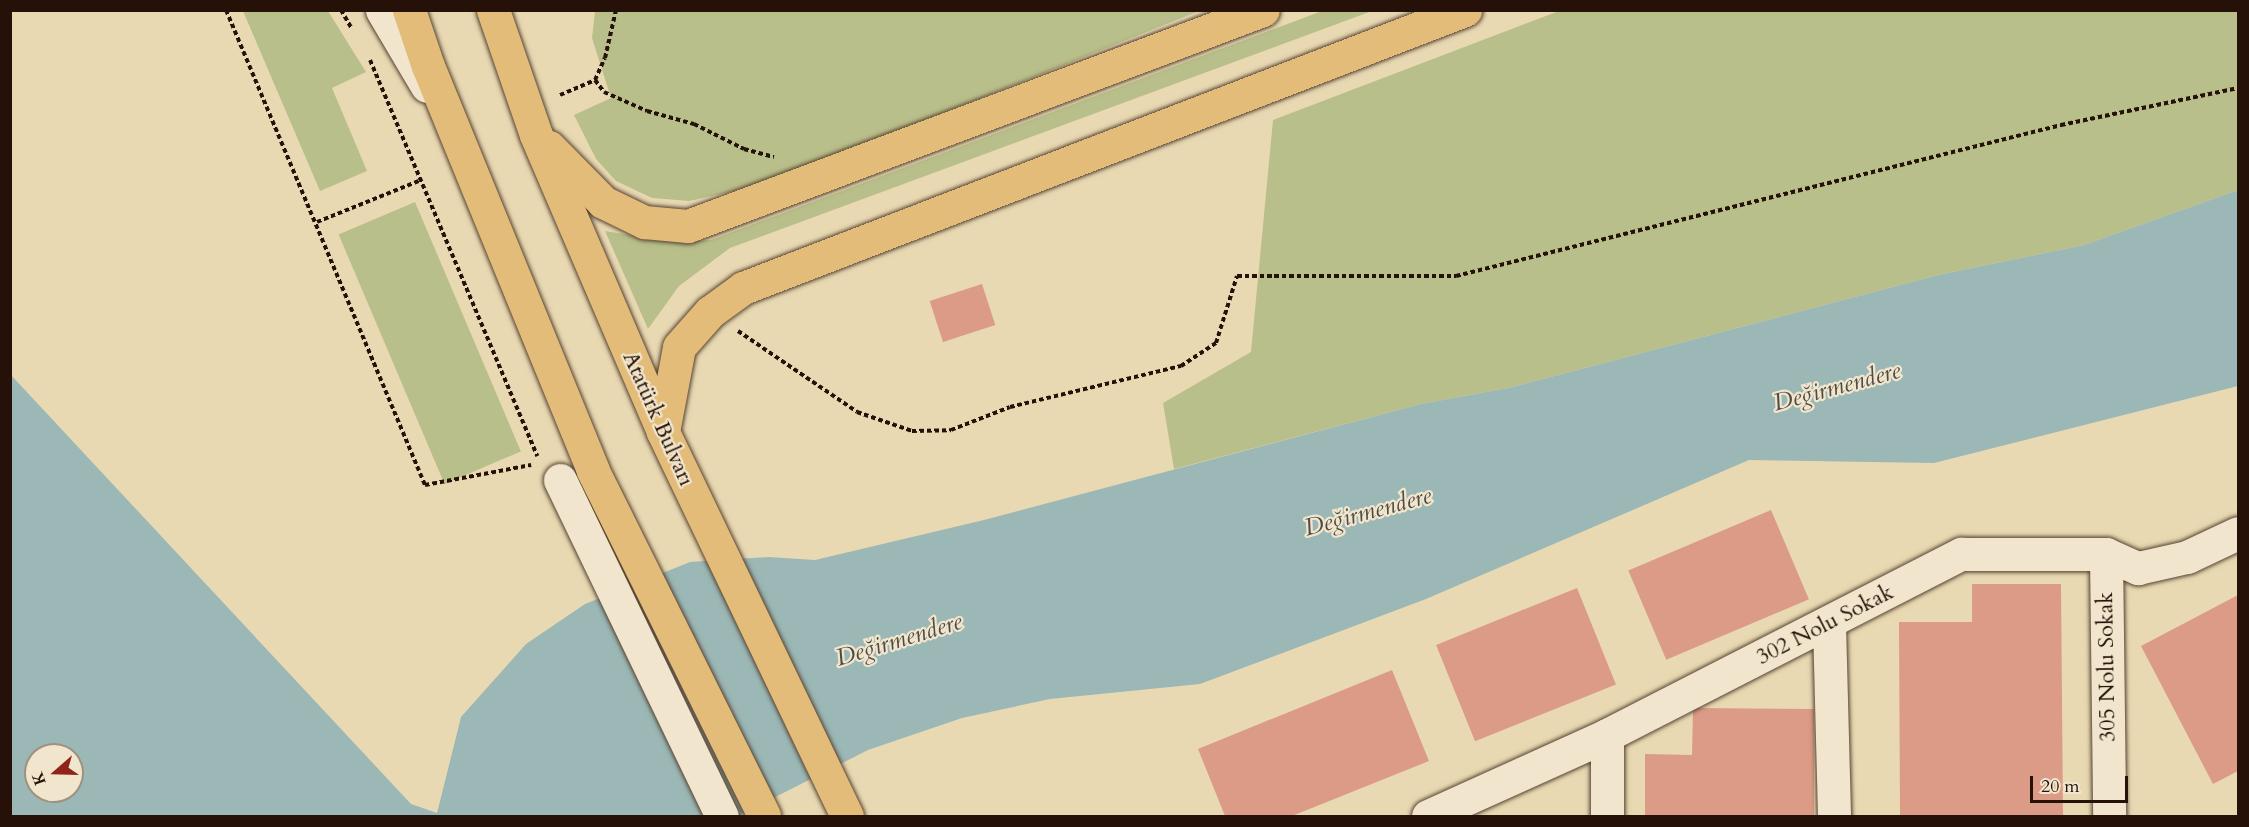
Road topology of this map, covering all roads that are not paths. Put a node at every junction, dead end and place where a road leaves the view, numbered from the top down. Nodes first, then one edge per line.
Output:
1 (382, 10) edge
2 (409, 10) edge
3 (494, 10) edge
4 (1263, 10) edge
5 (1465, 10) edge
6 (456, 135) junction
7 (536, 135) junction
8 (663, 432) junction
9 (560, 480) dead end
10 (2238, 533) edge
11 (2106, 554) junction
12 (1829, 624) junction
13 (1607, 735) junction
14 (722, 816) edge
15 (764, 816) edge
16 (848, 816) edge
17 (1428, 816) edge
18 (1607, 816) edge
19 (1834, 816) edge
20 (2109, 816) edge

1 - 6 street
2 - 6 highway
3 - 7 highway, Atatürk Bulvarı
4 - 7 highway
5 - 8 highway
6 - 15 highway
7 - 8 highway, Atatürk Bulvarı
8 - 16 highway, Atatürk Bulvarı
9 - 14 street
10 - 11 street, 302 Nolu Sokak
11 - 12 street, 302 Nolu Sokak
11 - 20 street, 305 Nolu Sokak
12 - 13 street, 302 Nolu Sokak
12 - 19 street
13 - 17 street, 302 Nolu Sokak
13 - 18 street

